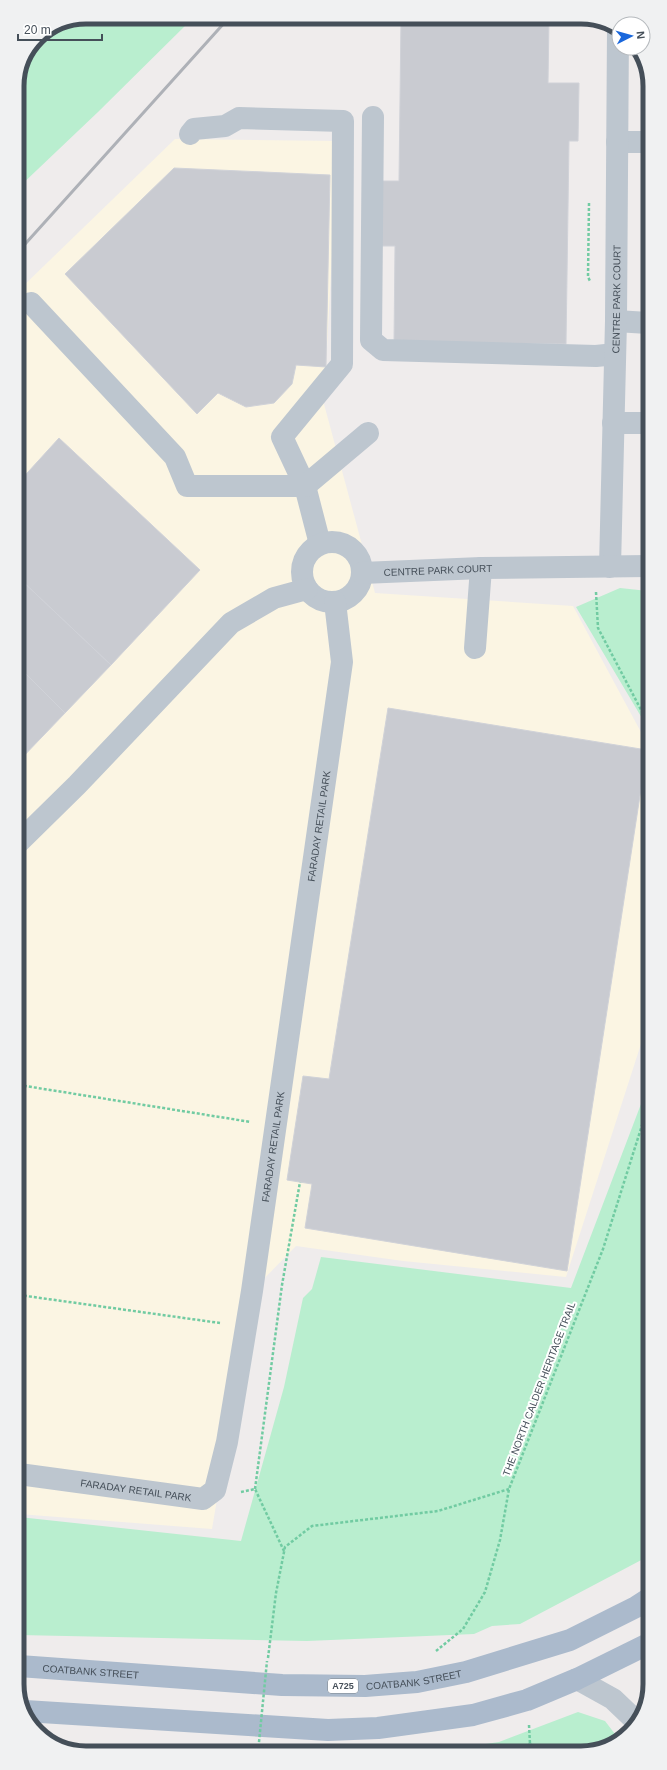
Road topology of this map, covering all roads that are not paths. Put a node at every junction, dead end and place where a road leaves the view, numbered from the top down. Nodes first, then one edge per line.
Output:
1 (618, 56) edge
2 (373, 117) dead end
3 (190, 134) dead end
4 (616, 142) junction
5 (643, 142) edge
6 (31, 303) dead end
7 (616, 321) junction
8 (643, 323) edge
9 (615, 354) junction
10 (613, 423) junction
11 (643, 423) edge
12 (368, 433) dead end
13 (305, 486) junction
14 (320, 544) junction
15 (643, 566) edge
16 (610, 567) junction
17 (481, 568) junction
18 (362, 572) junction
19 (307, 589) junction
20 (335, 602) junction
21 (475, 648) dead end
22 (24, 837) edge
23 (24, 1475) edge
24 (643, 1602) edge
25 (643, 1646) edge
26 (24, 1666) edge
27 (577, 1679) junction
28 (31, 1711) edge
29 (633, 1718) edge

1 - 4 street, CENTRE PARK COURT
2 - 9 street
3 - 13 street
4 - 5 street
4 - 7 street, CENTRE PARK COURT
6 - 13 street
7 - 8 street
7 - 9 street, CENTRE PARK COURT
9 - 10 street, CENTRE PARK COURT
10 - 11 street
10 - 16 street, CENTRE PARK COURT
12 - 13 street
13 - 14 street
14 - 18 street
14 - 19 street
15 - 16 street, CENTRE PARK COURT
16 - 17 street, CENTRE PARK COURT
17 - 18 street, CENTRE PARK COURT
17 - 21 street
18 - 20 street
19 - 20 street
19 - 22 street
20 - 23 street, FARADAY RETAIL PARK
24 - 26 main road, COATBANK STREET / A725
25 - 27 main road
27 - 28 main road
27 - 29 street

